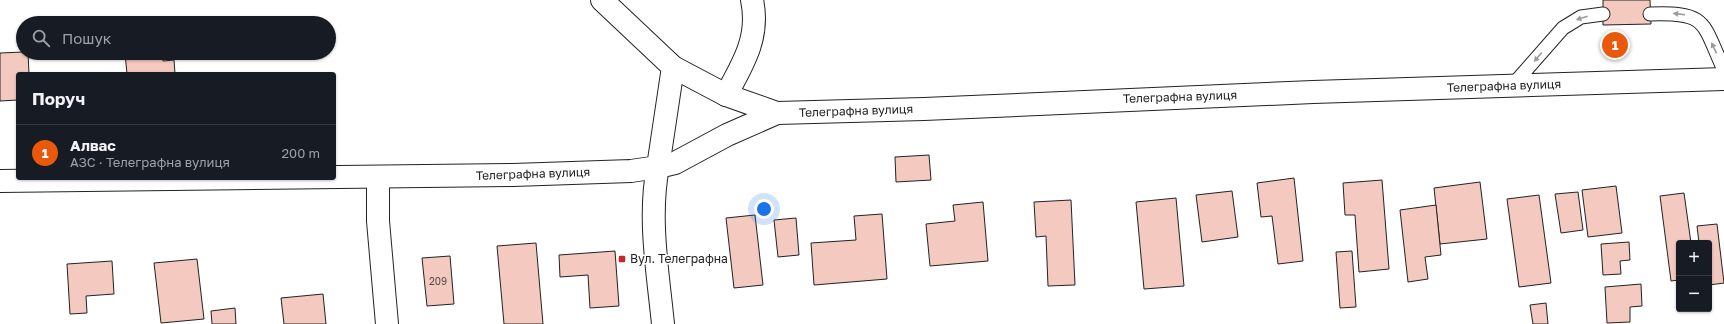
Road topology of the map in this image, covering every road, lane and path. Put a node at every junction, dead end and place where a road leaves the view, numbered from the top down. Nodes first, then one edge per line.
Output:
1 (602, 0) edge
2 (752, 0) edge
3 (1603, 14) dead end
4 (1650, 14) dead end
5 (673, 67) junction
6 (1724, 70) edge
7 (1724, 79) edge
8 (1512, 86) junction
9 (726, 95) junction
10 (777, 113) junction
11 (658, 167) junction
12 (336, 178) edge
13 (378, 178) junction
14 (126, 180) edge
15 (0, 181) edge
16 (387, 324) edge
17 (663, 324) edge

1 - 5 main road
2 - 9 main road
3 -> 8 lane
6 -> 4 lane
5 - 9 main road
5 - 11 main road
7 - 8 main road, Телеграфна вулиця
8 - 10 main road, Телеграфна вулиця
9 - 10 main road
10 - 11 main road, Телеграфна вулиця
11 - 13 main road, Телеграфна вулиця
11 - 17 main road
12 - 13 main road, Телеграфна вулиця
13 - 16 main road
14 - 15 main road, Телеграфна вулиця

